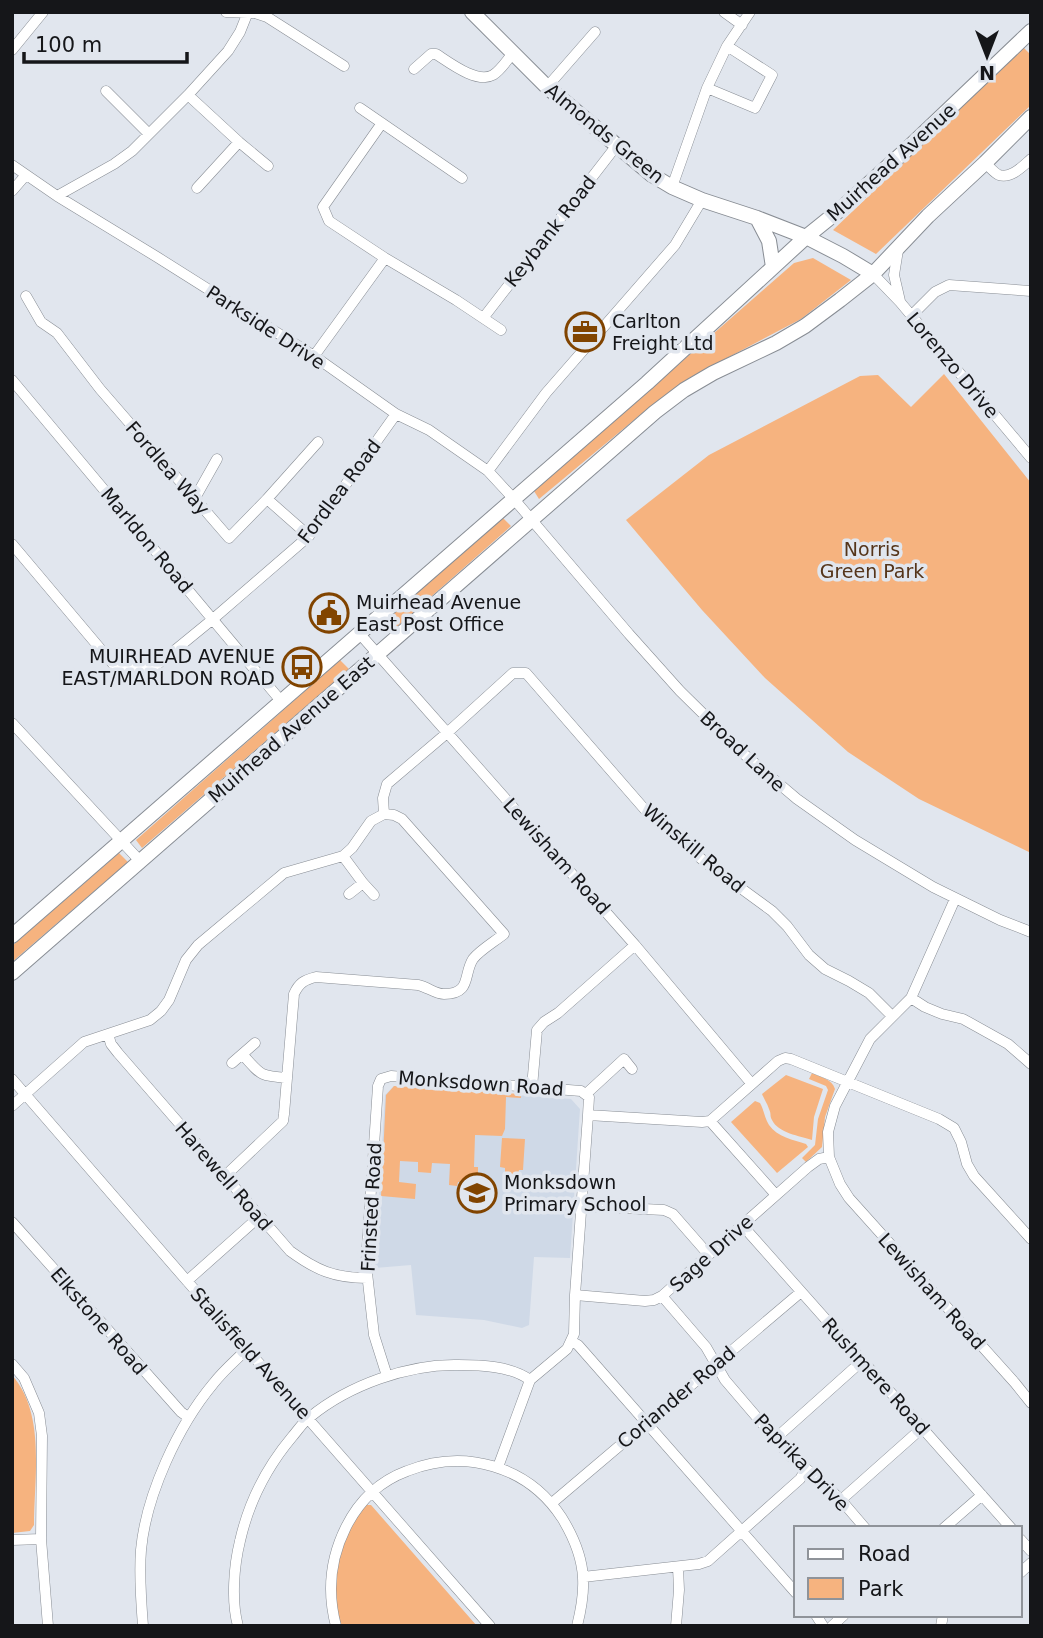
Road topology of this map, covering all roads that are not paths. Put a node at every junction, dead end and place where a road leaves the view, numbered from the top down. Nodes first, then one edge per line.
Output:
1 (43, 12) edge
2 (226, 12) edge
3 (248, 12) edge
4 (472, 12) edge
5 (724, 12) edge
6 (750, 12) edge
7 (742, 25) junction
8 (595, 32) dead end
9 (1029, 37) edge
10 (727, 46) junction
11 (12, 50) edge
12 (513, 53) junction
13 (344, 66) dead end
14 (414, 69) dead end
15 (547, 87) junction
16 (706, 88) junction
17 (106, 91) dead end
18 (188, 94) junction
19 (360, 108) dead end
20 (1031, 117) edge
21 (382, 123) junction
22 (148, 133) junction
23 (239, 142) junction
24 (617, 145) junction
25 (1031, 159) edge
26 (985, 163) junction
27 (12, 165) edge
28 (268, 166) dead end
29 (25, 176) junction
30 (462, 178) dead end
31 (672, 187) junction
32 (197, 188) dead end
33 (12, 191) edge
34 (57, 196) junction
35 (702, 200) junction
36 (757, 218) junction
37 (806, 237) junction
38 (900, 243) junction
39 (385, 258) junction
40 (773, 267) junction
41 (873, 274) junction
42 (748, 289) joint
43 (1031, 291) edge
44 (26, 296) dead end
45 (900, 302) junction
46 (911, 316) junction
47 (484, 317) junction
48 (501, 330) dead end
49 (314, 356) junction
50 (12, 380) edge
51 (396, 414) junction
52 (318, 442) dead end
53 (1031, 458) edge
54 (217, 459) dead end
55 (488, 471) junction
56 (195, 498) junction
57 (513, 498) junction
58 (267, 499) junction
59 (532, 519) junction
60 (309, 536) junction
61 (12, 544) edge
62 (213, 619) junction
63 (359, 633) junction
64 (377, 654) junction
65 (281, 701) junction
66 (12, 723) edge
67 (447, 733) junction
68 (384, 814) junction
69 (122, 841) junction
70 (343, 856) junction
71 (140, 861) junction
72 (363, 883) junction
73 (349, 894) dead end
74 (374, 895) dead end
75 (955, 899) junction
76 (1031, 932) edge
77 (12, 936) edge
78 (635, 945) junction
79 (12, 973) edge
80 (911, 998) junction
81 (892, 1016) junction
82 (108, 1034) junction
83 (255, 1044) dead end
84 (243, 1055) junction
85 (232, 1063) dead end
86 (1031, 1064) edge
87 (632, 1069) dead end
88 (287, 1078) junction
89 (12, 1079) edge
90 (381, 1079) joint
91 (847, 1082) junction
92 (751, 1083) junction
93 (532, 1087) junction
94 (584, 1092) junction
95 (26, 1094) junction
96 (12, 1106) edge
97 (588, 1115) junction
98 (710, 1121) junction
99 (829, 1157) junction
100 (225, 1176) junction
101 (776, 1195) junction
102 (582, 1206) junction
103 (259, 1217) junction
104 (12, 1222) edge
105 (742, 1225) junction
106 (1031, 1239) edge
107 (708, 1254) junction
108 (367, 1278) junction
109 (187, 1281) junction
110 (801, 1292) junction
111 (575, 1295) junction
112 (662, 1296) junction
113 (571, 1342) junction
114 (247, 1349) junction
115 (862, 1361) junction
116 (716, 1363) junction
117 (12, 1364) edge
118 (387, 1376) junction
119 (530, 1380) junction
120 (1031, 1403) edge
121 (188, 1418) junction
122 (309, 1418) junction
123 (646, 1422) junction
124 (922, 1428) junction
125 (776, 1438) junction
126 (498, 1467) junction
127 (806, 1469) junction
128 (373, 1491) junction
129 (982, 1495) junction
130 (841, 1500) junction
131 (552, 1503) junction
132 (862, 1526) edge
133 (946, 1526) edge
134 (1008, 1526) edge
135 (741, 1530) junction
136 (41, 1539) junction
137 (12, 1540) edge
138 (678, 1567) junction
139 (583, 1577) junction
140 (794, 1591) edge
141 (48, 1626) edge
142 (143, 1626) edge
143 (238, 1626) edge
144 (336, 1626) edge
145 (490, 1626) edge
146 (577, 1626) edge
147 (676, 1626) edge

1 - 11 street
2 - 3 street
3 - 13 street
3 - 18 street
4 - 12 street, Almonds Green
5 - 7 street
6 - 7 street
7 - 10 street
8 - 15 street
9 - 37 street, Muirhead Avenue
10 - 16 street
10 - 16 street
12 - 14 street
12 - 15 street, Almonds Green
15 - 24 street, Almonds Green
16 - 31 street
17 - 22 street
18 - 22 street
18 - 23 street
19 - 21 street
20 - 26 street
21 - 30 street
21 - 39 street
22 - 34 street
23 - 28 street
23 - 32 street
24 - 31 street, Almonds Green
24 - 47 street, Keybank Road
25 - 26 street
26 - 38 street
27 - 29 street, Parkside Drive
29 - 33 street
29 - 34 street, Parkside Drive
31 - 35 street, Almonds Green
34 - 49 street, Parkside Drive
35 - 36 street, Almonds Green
35 - 55 street
36 - 37 street, Almonds Green
36 - 40 street
37 - 40 street, Muirhead Avenue
37 - 41 street, Almonds Green
38 - 41 street
38 - 45 street
39 - 47 street
39 - 49 street
40 - 42 street, Muirhead Avenue
41 - 45 street, Lorenzo Drive
41 - 59 street, Muirhead Avenue East
42 - 57 street, Muirhead Avenue East
43 - 46 street
44 - 56 street, Fordlea Way
45 - 46 street, Lorenzo Drive
46 - 53 street, Lorenzo Drive
47 - 48 street
49 - 51 street, Parkside Drive
50 - 62 street, Marldon Road
51 - 55 street, Parkside Drive
51 - 60 street, Fordlea Road
52 - 58 street, Fordlea Way
54 - 56 street
55 - 57 street, Parkside Drive
56 - 58 street, Fordlea Way
57 - 59 street, Broad Lane
57 - 63 street, Muirhead Avenue East
58 - 60 street
59 - 64 street, Muirhead Avenue East
59 - 75 street, Broad Lane
60 - 62 street, Fordlea Road
61 - 62 street, Fordlea Road
62 - 65 street, Marldon Road
63 - 64 street, Lewisham Road
63 - 65 street, Muirhead Avenue East
64 - 67 street, Lewisham Road
64 - 71 street, Muirhead Avenue East
65 - 69 street, Muirhead Avenue East
66 - 69 street
67 - 68 street, Winskill Road
67 - 78 street, Lewisham Road
67 - 81 street, Winskill Road
68 - 70 street
68 - 88 street
69 - 71 street
69 - 77 street, Muirhead Avenue East
70 - 72 street
70 - 82 street
71 - 79 street, Muirhead Avenue East
72 - 73 street
72 - 74 street
75 - 76 street, Broad Lane
75 - 80 street
78 - 92 street, Lewisham Road
78 - 93 street
80 - 81 street, Lewisham Road
80 - 86 street
81 - 91 street, Lewisham Road
82 - 95 street
82 - 100 street, Harewell Road
83 - 84 street
84 - 85 street
84 - 88 street
87 - 94 street
88 - 100 street
89 - 95 street, Stalisfield Avenue
90 - 93 street, Monksdown Road
90 - 108 street, Frinsted Road
91 - 92 street
91 - 99 street, Lewisham Road
91 - 106 street
92 - 98 street
93 - 94 street, Monksdown Road
94 - 97 street
95 - 96 street
95 - 109 street, Stalisfield Avenue
97 - 98 street
97 - 102 street
98 - 101 street
99 - 101 street, Sage Drive
99 - 120 street, Lewisham Road
100 - 103 street, Harewell Road
101 - 105 street, Sage Drive
102 - 107 street
102 - 111 street
103 - 108 street, Harewell Road
103 - 109 street
104 - 121 street, Elkstone Road
105 - 107 street, Sage Drive
105 - 110 street, Rushmere Road
107 - 112 street, Sage Drive
108 - 118 street, Frinsted Road
109 - 114 street, Stalisfield Avenue
110 - 115 street, Rushmere Road
110 - 116 street, Coriander Road
111 - 112 street, Sage Drive
111 - 113 street
112 - 116 street, Paprika Drive
113 - 119 street
113 - 123 street
114 - 121 street
114 - 122 street, Stalisfield Avenue
115 - 124 street, Rushmere Road
115 - 125 street
116 - 123 street, Coriander Road
116 - 125 street, Paprika Drive
117 - 136 street
118 - 119 street
118 - 122 street
119 - 126 street
121 - 142 street
122 - 128 street, Stalisfield Avenue
122 - 143 street
123 - 131 street, Coriander Road
123 - 135 street
124 - 129 street, Rushmere Road
124 - 130 street
125 - 127 street, Paprika Drive
126 - 128 street
126 - 131 street
127 - 130 street, Paprika Drive
127 - 135 street
128 - 144 street
128 - 145 street, Stalisfield Avenue
129 - 133 street
129 - 134 street, Rushmere Road
130 - 132 street, Paprika Drive
131 - 139 street
135 - 138 street
135 - 140 street
136 - 137 street
136 - 141 street
138 - 139 street
138 - 147 street
139 - 146 street

